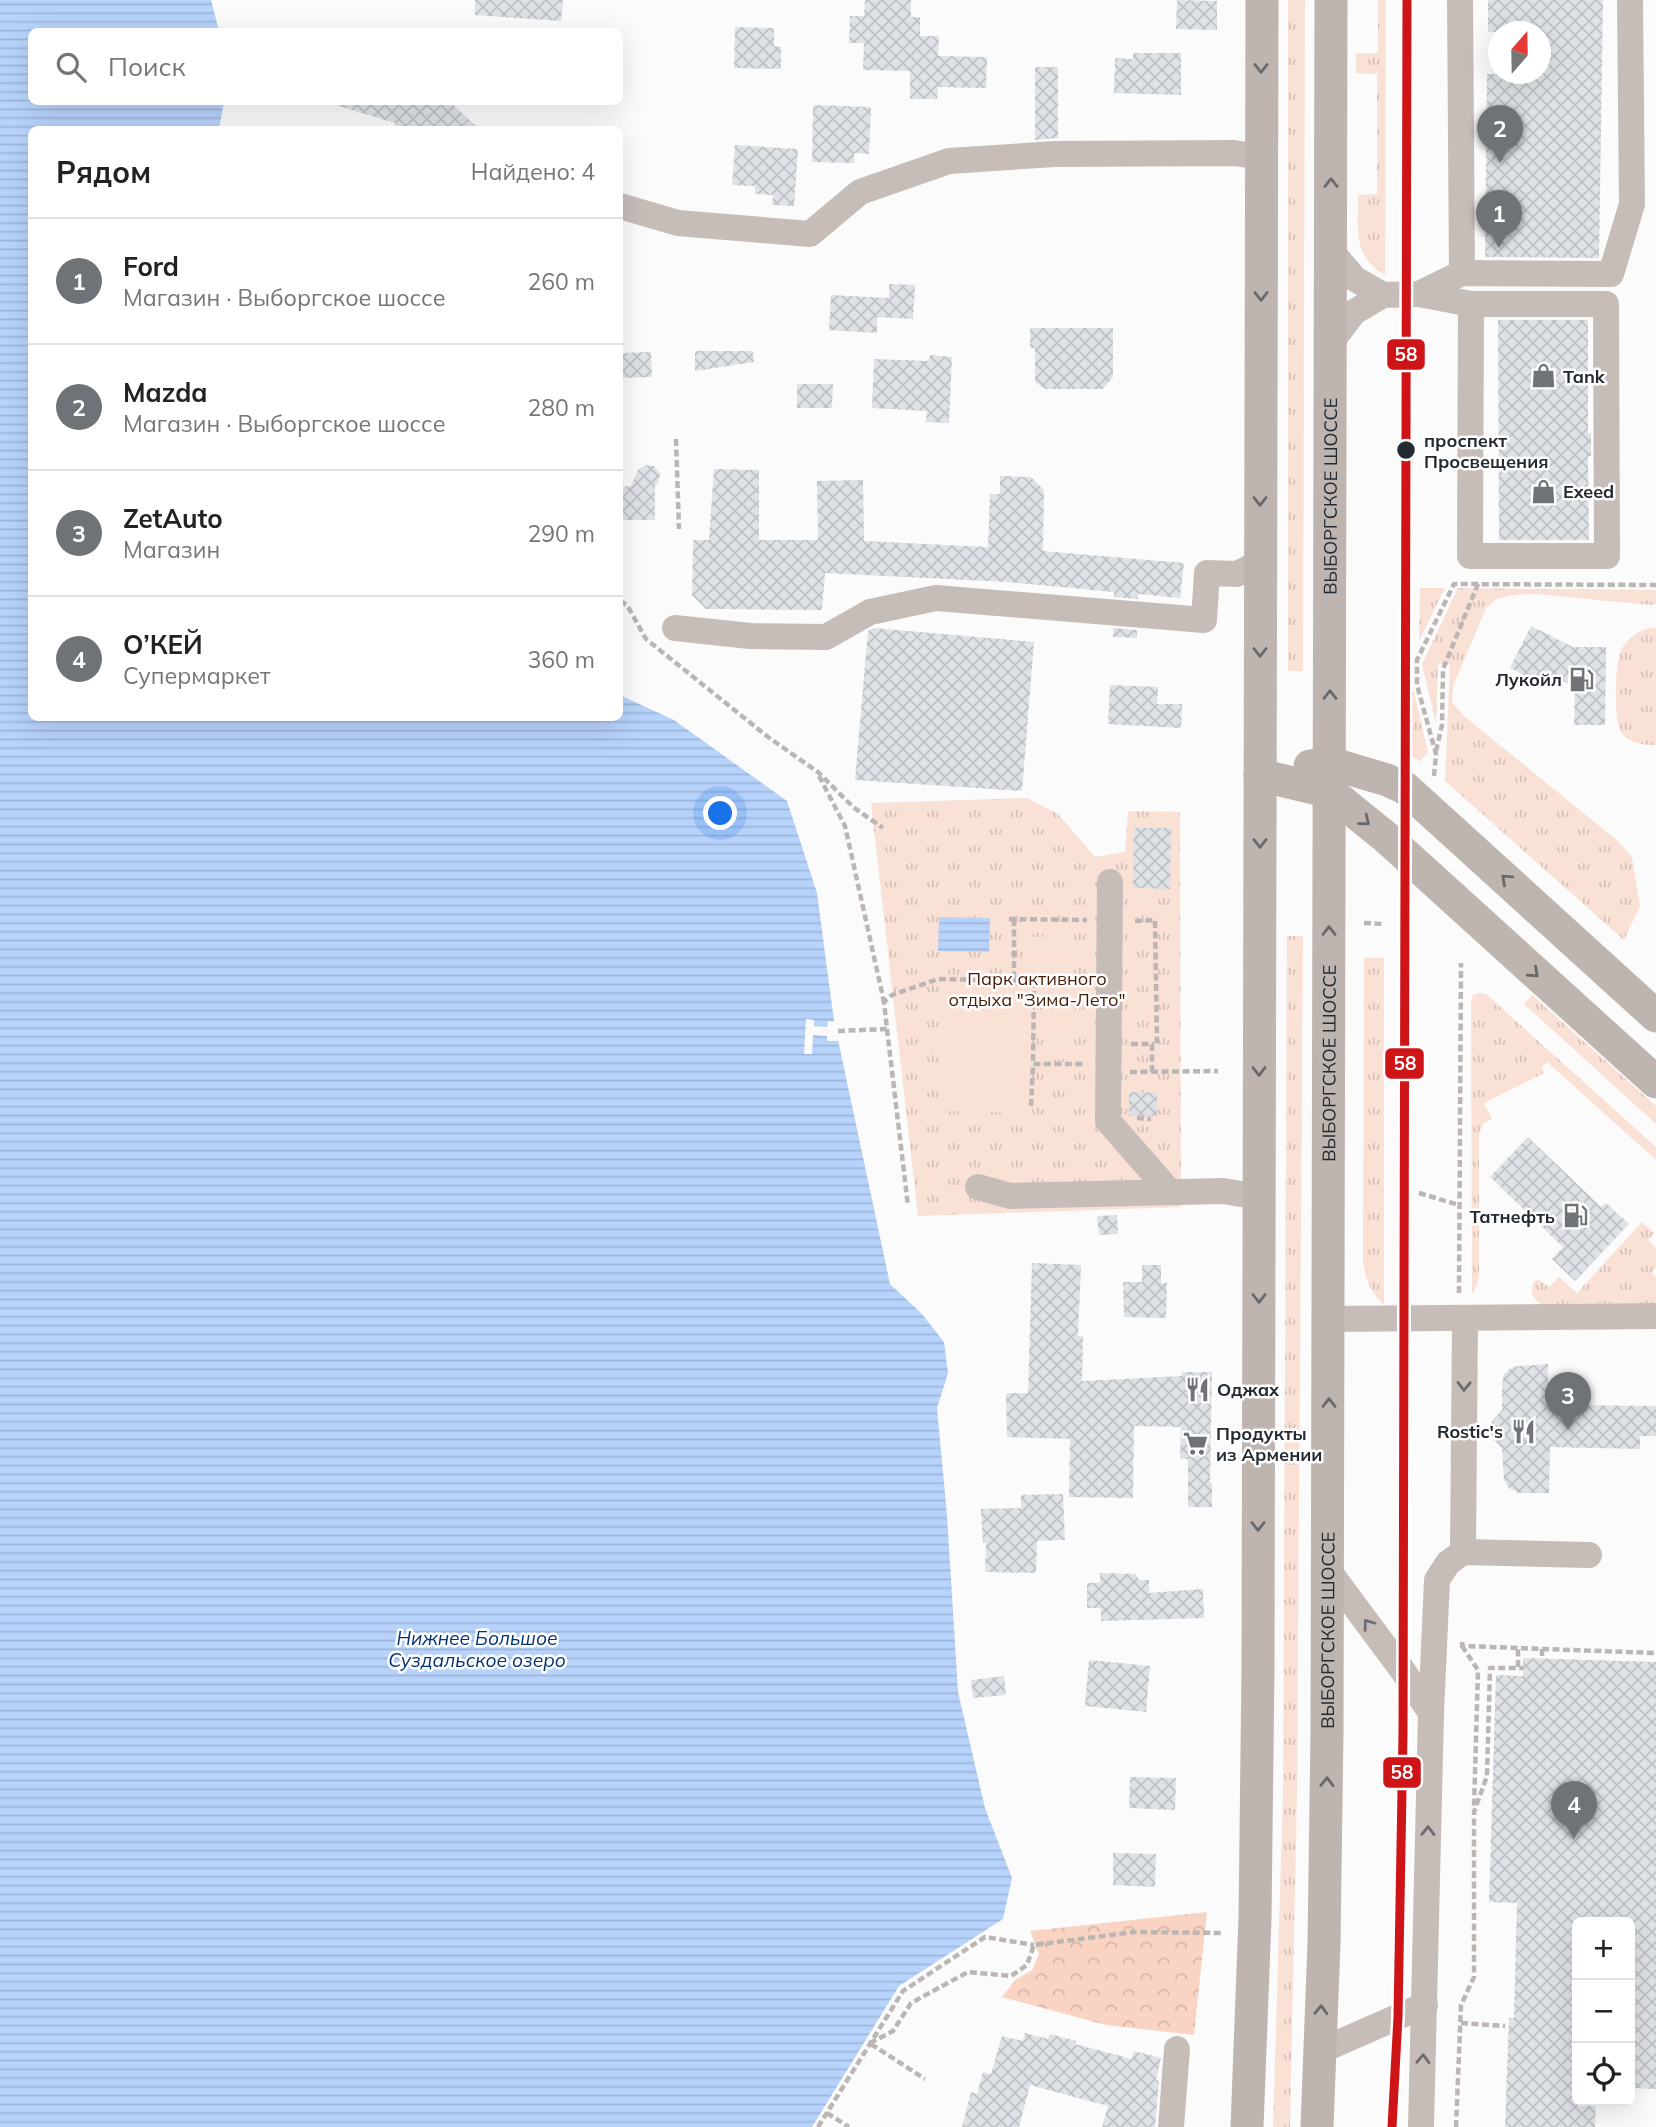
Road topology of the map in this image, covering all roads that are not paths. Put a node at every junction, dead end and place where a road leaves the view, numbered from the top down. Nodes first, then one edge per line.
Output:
1 (1262, 0) edge
2 (1331, 0) edge
3 (1460, 0) edge
4 (1630, 0) edge
5 (1261, 157) junction
6 (623, 207) edge
7 (1331, 251) junction
8 (1462, 273) junction
9 (1419, 294) junction
10 (1383, 295) junction
11 (1471, 304) junction
12 (1331, 342) junction
13 (1260, 562) junction
14 (675, 628) dead end
15 (1260, 775) junction
16 (1330, 778) junction
17 (1110, 882) dead end
18 (1656, 1016) edge
19 (1656, 1082) edge
20 (978, 1187) dead end
21 (1170, 1192) junction
22 (1259, 1198) junction
23 (1656, 1316) edge
24 (1462, 1318) junction
25 (1329, 1320) junction
26 (1463, 1552) junction
27 (1589, 1555) dead end
28 (1328, 1570) junction
29 (1433, 1660) junction
30 (1403, 1671) junction
31 (1431, 1713) junction
32 (1425, 2005) junction
33 (1177, 2049) dead end
34 (1320, 2051) junction
35 (1171, 2127) edge
36 (1247, 2127) edge
37 (1317, 2127) edge
38 (1421, 2127) edge

1 -> 5 main road
7 -> 2 main road, ВЫБОРГСКОЕ ШОССЕ
3 - 8 street
4 - 8 street
5 - 6 street
5 -> 13 main road
7 - 10 street
7 - 12 main road, ВЫБОРГСКОЕ ШОССЕ
8 - 9 street
9 - 10 street
9 - 11 street
10 - 12 street
11 - 11 street
16 -> 12 main road, ВЫБОРГСКОЕ ШОССЕ
13 - 14 street
13 -> 15 main road
15 - 16 main road
15 -> 22 main road
18 -> 16 main road
16 -> 19 main road
25 -> 16 main road, ВЫБОРГСКОЕ ШОССЕ
17 - 21 street
20 - 21 street
21 - 22 street
22 -> 36 main road
23 - 24 street
24 - 25 street
24 -> 26 street
28 -> 25 main road, ВЫБОРГСКОЕ ШОССЕ
26 - 27 street
26 - 29 street
30 -> 28 street
34 -> 28 main road, ВЫБОРГСКОЕ ШОССЕ
29 - 30 street
29 - 31 street
30 - 31 street
32 -> 31 street
32 - 34 street
38 -> 32 street
33 - 35 street
34 - 37 main road, ВЫБОРГСКОЕ ШОССЕ

